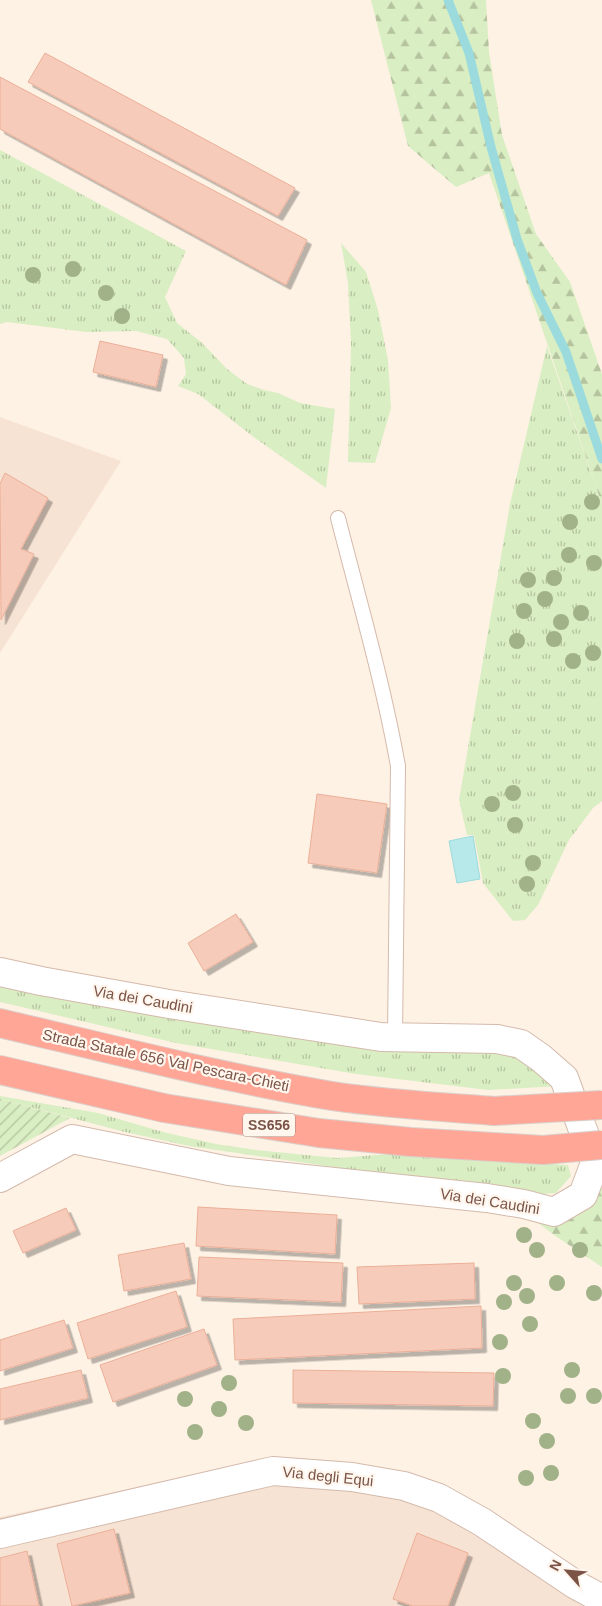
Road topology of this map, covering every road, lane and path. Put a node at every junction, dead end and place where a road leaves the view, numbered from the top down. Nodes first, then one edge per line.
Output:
1 (338, 518) dead end
2 (0, 972) edge
3 (0, 1023) edge
4 (395, 1038) junction
5 (0, 1070) edge
6 (602, 1105) edge
7 (602, 1145) edge
8 (0, 1178) edge
9 (0, 1534) edge
10 (602, 1599) edge

1 - 4 lane
2 - 4 street, Via dei Caudini
3 - 6 highway, Strada Statale 656 Val Pescara-Chieti, bridge
4 - 8 street, Via dei Caudini
5 - 7 highway, SS656, bridge
9 - 10 street, Via degli Equi

